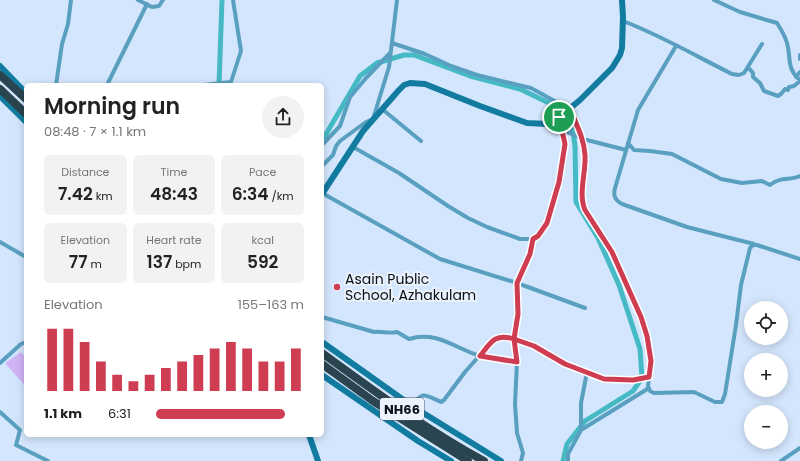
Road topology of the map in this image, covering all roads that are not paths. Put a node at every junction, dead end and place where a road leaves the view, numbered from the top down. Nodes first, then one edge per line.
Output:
1 (70, 0) edge
2 (138, 0) edge
3 (163, 0) edge
4 (232, 0) edge
5 (397, 0) edge
6 (622, 0) edge
7 (714, 0) edge
8 (147, 4) junction
9 (623, 21) junction
10 (392, 43) junction
11 (762, 44) dead end
12 (676, 46) junction
13 (391, 53) junction
14 (800, 55) edge
15 (800, 59) edge
16 (0, 66) edge
17 (748, 68) junction
18 (800, 72) edge
19 (0, 75) edge
20 (796, 77) junction
21 (800, 80) edge
22 (56, 83) edge
23 (108, 83) edge
24 (231, 83) edge
25 (0, 89) edge
26 (24, 91) edge
27 (0, 96) edge
28 (24, 97) edge
29 (382, 109) junction
30 (569, 110) junction
31 (24, 112) edge
32 (559, 117) junction
33 (373, 119) junction
34 (24, 120) edge
35 (562, 130) junction
36 (583, 139) junction
37 (421, 141) dead end
38 (324, 143) edge
39 (628, 143) junction
40 (353, 147) junction
41 (626, 150) junction
42 (324, 164) edge
43 (800, 176) edge
44 (324, 191) edge
45 (324, 195) edge
46 (533, 239) junction
47 (0, 242) edge
48 (757, 245) junction
49 (24, 256) edge
50 (800, 259) edge
51 (517, 283) junction
52 (586, 308) dead end
53 (324, 318) edge
54 (514, 339) junction
55 (24, 343) edge
56 (324, 343) edge
57 (324, 354) edge
58 (480, 356) junction
59 (517, 362) junction
60 (0, 363) edge
61 (324, 365) edge
62 (587, 372) junction
63 (324, 376) edge
64 (649, 377) junction
65 (649, 388) junction
66 (412, 406) junction
67 (0, 412) edge
68 (581, 430) junction
69 (310, 437) edge
70 (800, 448) edge
71 (48, 461) edge
72 (318, 461) edge
73 (451, 461) edge
74 (468, 461) edge
75 (484, 461) edge
76 (501, 461) edge
77 (521, 461) edge
78 (568, 461) edge
79 (781, 461) edge

1 - 22 street
2 - 8 street
3 - 8 street
4 - 24 street
5 - 10 street
6 - 9 street
7 - 20 street
8 - 23 street
9 - 12 street
9 - 30 street
10 - 13 street
10 - 30 street
11 - 17 street
12 - 17 street
12 - 39 street
13 - 33 street
13 - 38 street
14 - 15 street
16 - 26 street
17 - 21 street
18 - 20 street
19 - 28 highway
20 - 21 street
25 - 31 highway
27 - 34 street
29 - 32 street
29 - 33 street
29 - 37 street
30 - 32 street
30 - 36 street
32 - 35 street
33 - 40 street
33 - 42 street
35 - 36 street
35 - 46 street
36 - 41 street
36 - 64 street
39 - 41 street
39 - 43 street
40 - 44 street
40 - 46 street
41 - 48 street
45 - 51 street
46 - 51 street
47 - 49 street
48 - 50 street
48 - 65 street
51 - 52 street
51 - 54 street
53 - 58 street
54 - 58 street
54 - 59 street
54 - 62 street
55 - 60 street
56 - 66 street
57 - 75 highway, NH66
58 - 59 street
58 - 66 street
59 - 77 street
61 - 74 highway, NH66
62 - 64 street
62 - 68 street
63 - 73 street
64 - 65 street
65 - 68 street
66 - 76 street
67 - 71 street
68 - 78 street
69 - 72 street
70 - 79 street

